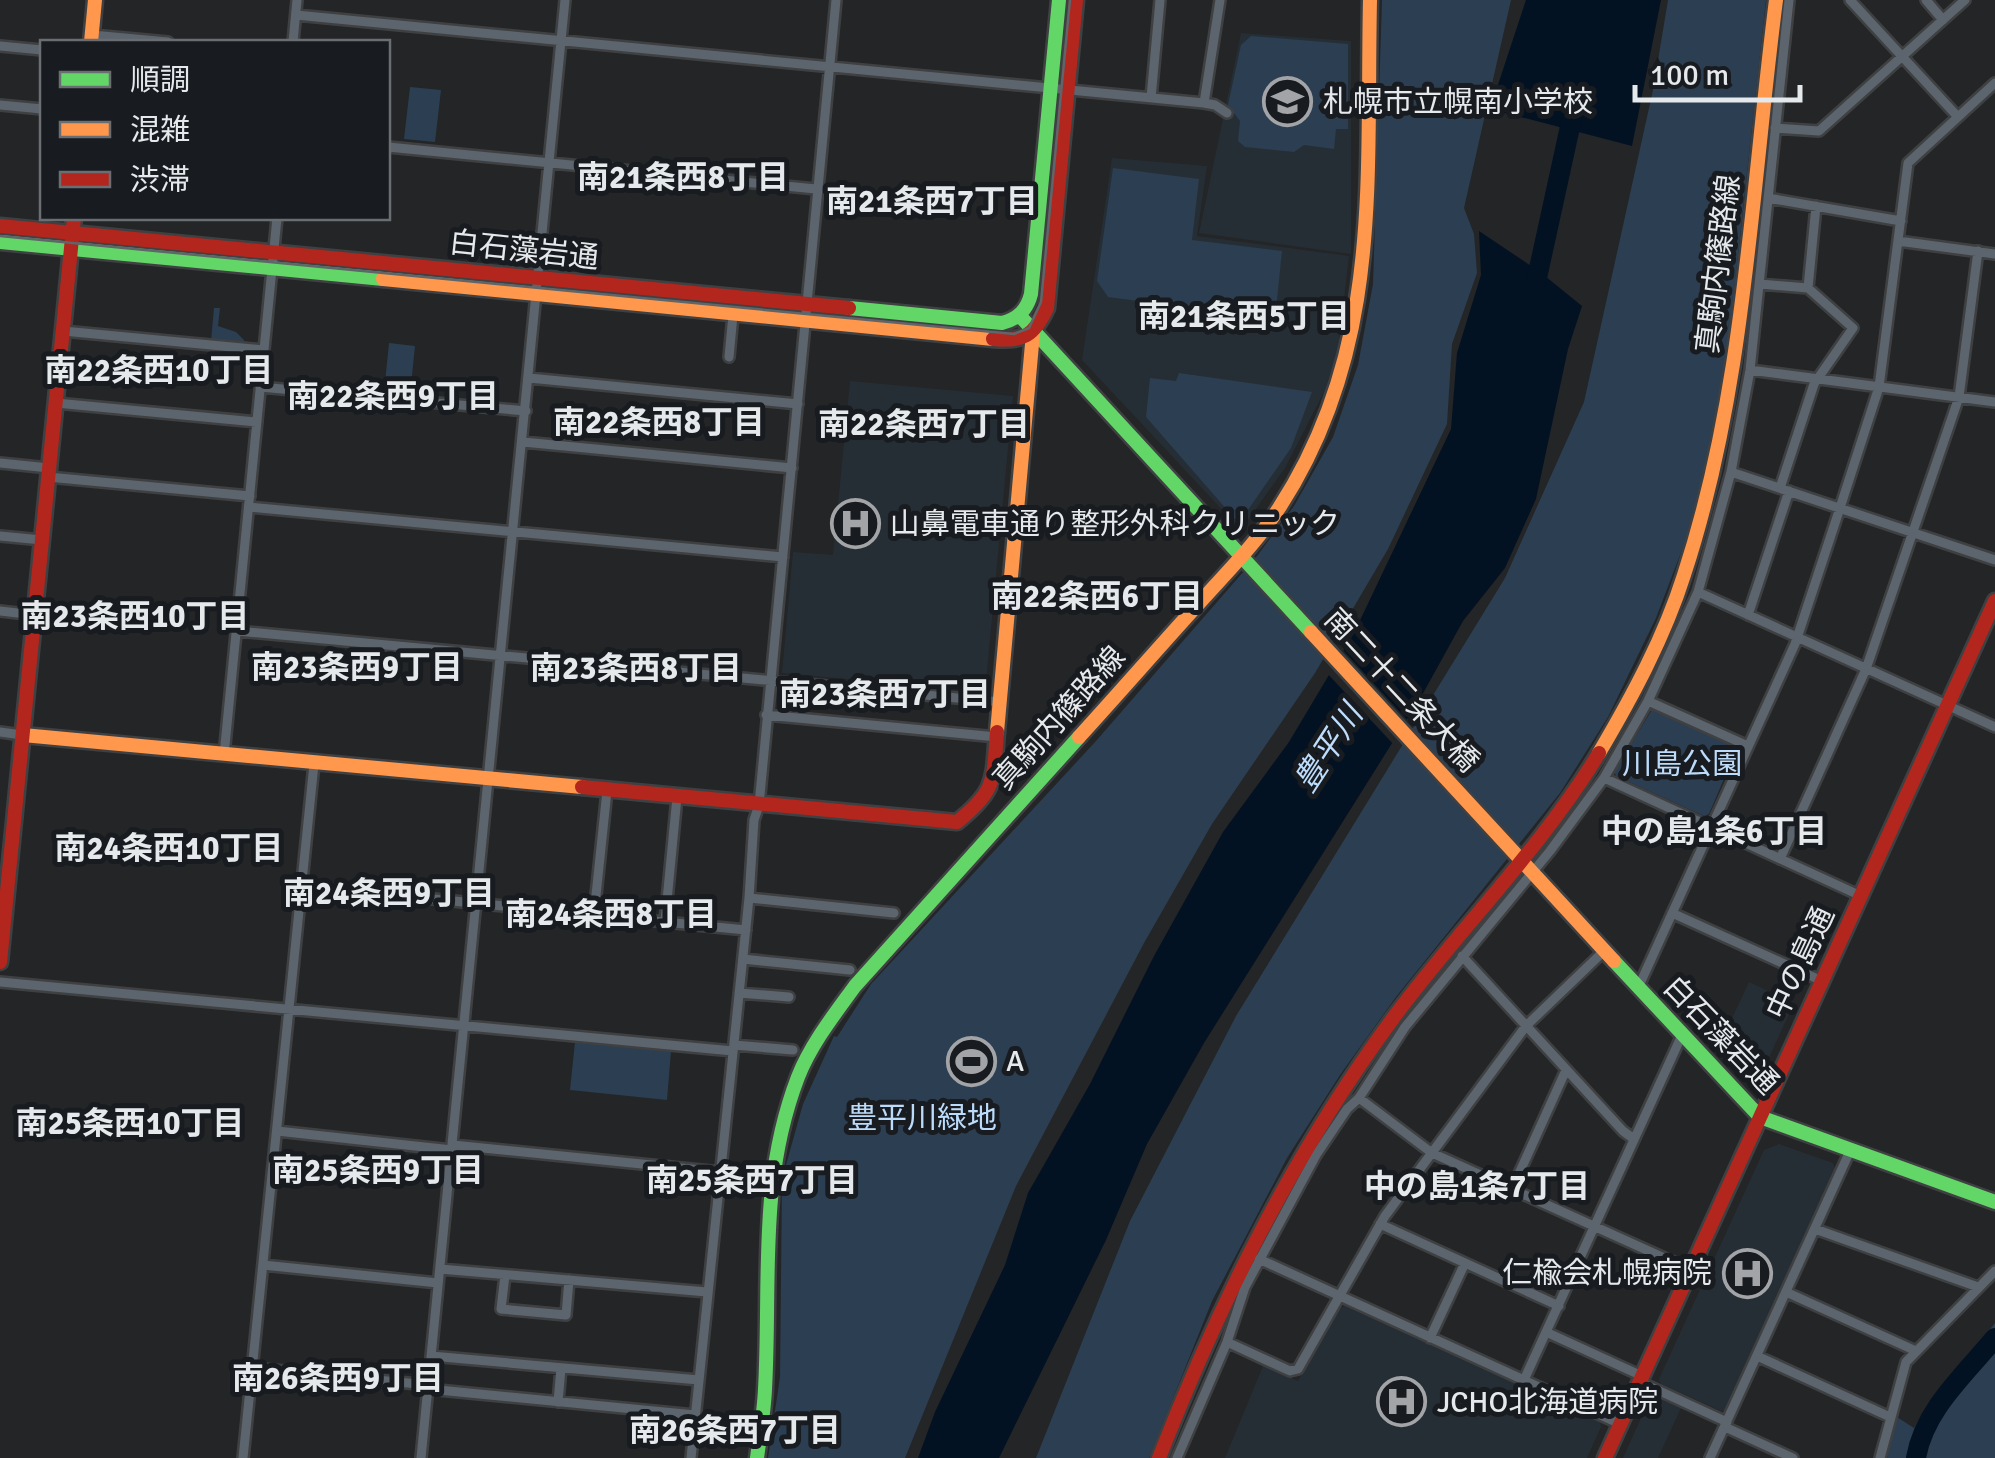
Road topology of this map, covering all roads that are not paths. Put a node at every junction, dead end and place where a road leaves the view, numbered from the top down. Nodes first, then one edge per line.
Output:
1 (96, 0) edge
2 (298, 0) edge
3 (566, 0) edge
4 (836, 0) edge
5 (1059, 0) edge
6 (1076, 0) edge
7 (1160, 0) edge
8 (1220, 0) edge
9 (1370, 0) edge
10 (1776, 0) edge
11 (1789, 0) edge
12 (1850, 0) edge
13 (1926, 0) edge
14 (1964, 0) edge
15 (296, 14) junction
16 (1943, 20) junction
17 (92, 39) edge
18 (117, 40) edge
19 (293, 40) edge
20 (562, 41) junction
21 (0, 46) edge
22 (40, 50) edge
23 (1903, 57) junction
24 (828, 68) junction
25 (1995, 83) edge
26 (1067, 90) junction
27 (1050, 91) junction
28 (1151, 98) junction
29 (1204, 103) junction
30 (0, 105) edge
31 (40, 109) edge
32 (1227, 113) dead end
33 (1958, 117) junction
34 (1775, 128) junction
35 (390, 147) edge
36 (550, 163) junction
37 (816, 189) junction
38 (1768, 198) junction
39 (1816, 206) junction
40 (276, 220) edge
41 (1901, 221) junction
42 (73, 225) edge
43 (0, 226) edge
44 (0, 242) edge
45 (1898, 242) junction
46 (70, 250) junction
47 (1978, 252) junction
48 (273, 253) junction
49 (1995, 254) edge
50 (272, 269) junction
51 (538, 279) junction
52 (1760, 284) junction
53 (1808, 288) junction
54 (537, 295) junction
55 (808, 306) junction
56 (733, 314) junction
57 (1020, 316) junction
58 (807, 322) junction
59 (62, 332) junction
60 (1033, 332) junction
61 (264, 350) junction
62 (728, 358) dead end
63 (1750, 370) junction
64 (529, 378) junction
65 (1817, 379) junction
66 (1880, 386) junction
67 (260, 388) junction
68 (1959, 397) junction
69 (1995, 402) edge
70 (56, 403) junction
71 (798, 404) junction
72 (526, 411) junction
73 (257, 422) junction
74 (523, 442) junction
75 (0, 463) edge
76 (792, 468) junction
77 (49, 472) junction
78 (1731, 472) junction
79 (1785, 490) junction
80 (249, 502) junction
81 (1840, 508) junction
82 (1913, 533) junction
83 (514, 534) junction
84 (0, 536) edge
85 (42, 540) junction
86 (783, 557) junction
87 (1995, 560) edge
88 (1245, 561) junction
89 (1698, 592) junction
90 (1995, 601) edge
91 (0, 611) edge
92 (35, 615) junction
93 (1748, 615) junction
94 (236, 630) junction
95 (1797, 637) junction
96 (502, 655) junction
97 (1866, 669) junction
98 (771, 680) junction
99 (1648, 701) junction
100 (1000, 702) junction
101 (1947, 706) junction
102 (766, 716) junction
103 (1995, 727) edge
104 (0, 732) edge
105 (23, 735) junction
106 (997, 737) junction
107 (1748, 746) junction
108 (224, 755) junction
109 (314, 764) junction
110 (1604, 778) junction
111 (490, 780) junction
112 (607, 791) junction
113 (677, 797) junction
114 (759, 805) junction
115 (1711, 827) junction
116 (6, 837) edge
117 (1780, 859) junction
118 (1522, 862) junction
119 (302, 886) junction
120 (1861, 896) junction
121 (750, 898) junction
122 (478, 903) junction
123 (894, 912) dead end
124 (1672, 913) junction
125 (594, 914) junction
126 (665, 921) junction
127 (746, 930) junction
128 (1604, 951) junction
129 (1462, 956) junction
130 (743, 959) junction
131 (0, 962) edge
132 (850, 970) dead end
133 (1822, 981) junction
134 (0, 982) edge
135 (1638, 988) junction
136 (740, 993) junction
137 (790, 997) dead end
138 (289, 1010) junction
139 (465, 1024) junction
140 (1526, 1026) junction
141 (1682, 1036) junction
142 (734, 1048) junction
143 (793, 1050) dead end
144 (1566, 1070) junction
145 (1359, 1098) junction
146 (1760, 1117) junction
147 (277, 1131) junction
148 (1634, 1138) junction
149 (452, 1147) junction
150 (1850, 1151) junction
151 (1432, 1152) junction
152 (721, 1172) junction
153 (1512, 1189) junction
154 (1995, 1202) edge
155 (1380, 1224) junction
156 (1594, 1226) junction
157 (1814, 1229) junction
158 (1259, 1260) junction
159 (1464, 1263) junction
160 (263, 1265) junction
161 (440, 1270) junction
162 (1691, 1270) junction
163 (1995, 1270) edge
164 (505, 1275) junction
165 (569, 1280) junction
166 (438, 1284) junction
167 (1978, 1287) junction
168 (708, 1292) junction
169 (1786, 1292) junction
170 (1339, 1296) junction
171 (1558, 1306) junction
172 (1546, 1332) junction
173 (1430, 1338) junction
174 (1227, 1342) junction
175 (1916, 1352) junction
176 (431, 1356) junction
177 (1757, 1356) junction
178 (253, 1368) junction
179 (561, 1368) junction
180 (1641, 1379) junction
181 (699, 1380) junction
182 (1524, 1380) junction
183 (428, 1387) junction
184 (558, 1402) junction
185 (695, 1415) junction
186 (1890, 1417) junction
187 (1620, 1424) junction
188 (1726, 1425) junction
189 (243, 1458) edge
190 (421, 1458) edge
191 (691, 1458) edge
192 (757, 1458) edge
193 (1160, 1458) edge
194 (1176, 1458) edge
195 (1605, 1458) edge
196 (1710, 1458) edge
197 (1793, 1458) edge
198 (1880, 1458) edge

1 - 17 main road
2 - 15 street
3 - 20 street
4 - 24 street
5 - 27 main road
6 - 26 main road
7 - 28 street
8 - 29 street
9 - 88 main road, 真駒内篠路線
10 - 118 main road, 真駒内篠路線
11 - 34 street
12 - 23 street
13 - 16 street
14 - 16 street
15 - 19 street
15 - 20 street
16 - 23 street
17 - 18 street
20 - 24 street
20 - 36 street
21 - 22 street
23 - 33 street
23 - 34 street
24 - 27 street
24 - 37 street
25 - 33 street
26 - 27 street
26 - 28 street
26 - 60 main road
27 - 57 main road
28 - 29 street
29 - 32 street
30 - 31 street
33 - 41 street
34 - 38 street
35 - 36 street
36 - 37 street
36 - 51 street
37 - 55 street
38 - 39 street
38 - 52 street
39 - 41 street
39 - 53 street
40 - 48 street
41 - 45 street
42 - 43 main road, 白石藻岩通
42 - 46 main road
42 - 48 main road, 白石藻岩通
44 - 46 main road, 白石藻岩通
45 - 47 street
45 - 66 street
46 - 50 main road, 白石藻岩通
46 - 59 main road
47 - 49 street
47 - 68 street
48 - 50 street
48 - 51 main road, 白石藻岩通
50 - 54 main road, 白石藻岩通
50 - 61 street
51 - 54 street
51 - 55 main road, 白石藻岩通
52 - 53 street
52 - 63 street
53 - 65 street
54 - 56 main road, 白石藻岩通
54 - 64 street
55 - 57 main road, 白石藻岩通
55 - 58 street
56 - 58 main road, 白石藻岩通
56 - 62 street
57 - 60 main road
58 - 60 main road, 白石藻岩通
58 - 71 street
59 - 61 street
59 - 70 main road
60 - 88 main road
60 - 100 main road
61 - 67 street
63 - 65 street
63 - 78 street
64 - 71 street
64 - 72 street
65 - 66 street
65 - 79 street
66 - 68 street
66 - 81 street
67 - 72 street
67 - 73 street
68 - 69 street
68 - 82 street
70 - 73 street
70 - 77 main road
71 - 76 street
72 - 74 street
73 - 80 street
74 - 76 street
74 - 83 street
75 - 77 street
76 - 86 street
77 - 80 street
77 - 85 main road
78 - 79 street
78 - 89 street
79 - 81 street
79 - 93 street
80 - 83 street
80 - 94 street
81 - 82 street
81 - 95 street
82 - 87 street
82 - 97 street
83 - 86 street
83 - 96 street
84 - 85 street
85 - 92 main road
86 - 98 street
88 - 118 main road, 南二十二条大橋
88 - 192 main road, 真駒内篠路線
89 - 93 street
89 - 99 street
90 - 101 main road, 中の島通
91 - 92 street
92 - 105 main road
93 - 95 street
94 - 96 street
94 - 108 street
95 - 97 street
95 - 107 street
96 - 98 street
96 - 111 street
97 - 101 street
97 - 117 street
98 - 100 street
98 - 102 street
99 - 107 street
99 - 110 street
100 - 106 main road
101 - 103 street
101 - 120 main road, 中の島通
102 - 106 street
102 - 114 street
104 - 105 street
105 - 108 main road
105 - 116 main road
106 - 114 main road
107 - 115 street
108 - 109 main road
109 - 111 main road
109 - 119 street
110 - 115 street
110 - 118 street
111 - 112 main road
111 - 122 street
112 - 113 main road
112 - 125 street
113 - 114 main road
113 - 126 street
114 - 121 street
115 - 117 street
115 - 124 street
116 - 131 main road
117 - 120 street
118 - 128 main road, 白石藻岩通
118 - 129 street
118 - 193 main road, 真駒内篠路線
119 - 122 street
119 - 138 street
120 - 133 main road, 中の島通
121 - 123 street
121 - 127 street
122 - 125 street
122 - 139 street
124 - 133 street
124 - 135 street
125 - 126 street
126 - 127 street
127 - 130 street
128 - 135 main road, 白石藻岩通
128 - 140 street
129 - 140 street
129 - 145 street
130 - 132 street
130 - 136 street
133 - 146 main road, 中の島通
134 - 138 street
135 - 141 main road, 白石藻岩通
136 - 137 street
136 - 142 street
138 - 139 street
138 - 147 street
139 - 142 street
139 - 149 street
140 - 144 street
140 - 151 street
141 - 146 main road, 白石藻岩通
141 - 148 street
142 - 143 street
142 - 152 street
144 - 148 street
144 - 153 street
145 - 151 street
145 - 158 street
146 - 150 main road, 白石藻岩通
146 - 162 main road, 中の島通
147 - 149 street
147 - 160 street
148 - 156 street
149 - 152 street
149 - 161 street
150 - 154 main road, 白石藻岩通
150 - 157 street
151 - 153 street
151 - 155 street
152 - 168 street
153 - 156 street
155 - 159 street
155 - 170 street
156 - 162 street
156 - 171 street
157 - 167 street
157 - 169 street
158 - 170 street
158 - 174 street
159 - 171 street
159 - 173 street
160 - 166 street
160 - 178 street
161 - 164 street
161 - 166 street
162 - 180 main road, 中の島通
163 - 167 street
164 - 165 street
164 - 165 street
165 - 168 street
166 - 176 street
167 - 175 street
168 - 181 street
169 - 175 street
169 - 177 street
170 - 173 street
170 - 174 street
171 - 172 street
172 - 180 street
172 - 182 street
173 - 182 street
174 - 194 street
175 - 186 street
176 - 179 street
176 - 183 street
177 - 186 street
177 - 188 street
178 - 183 street
178 - 189 street
179 - 181 street
179 - 184 street
180 - 187 main road, 中の島通
180 - 188 street
181 - 185 street
182 - 187 street
183 - 184 street
183 - 190 street
184 - 185 street
185 - 191 street
186 - 198 street
187 - 195 main road, 中の島通
188 - 196 street
188 - 197 street

